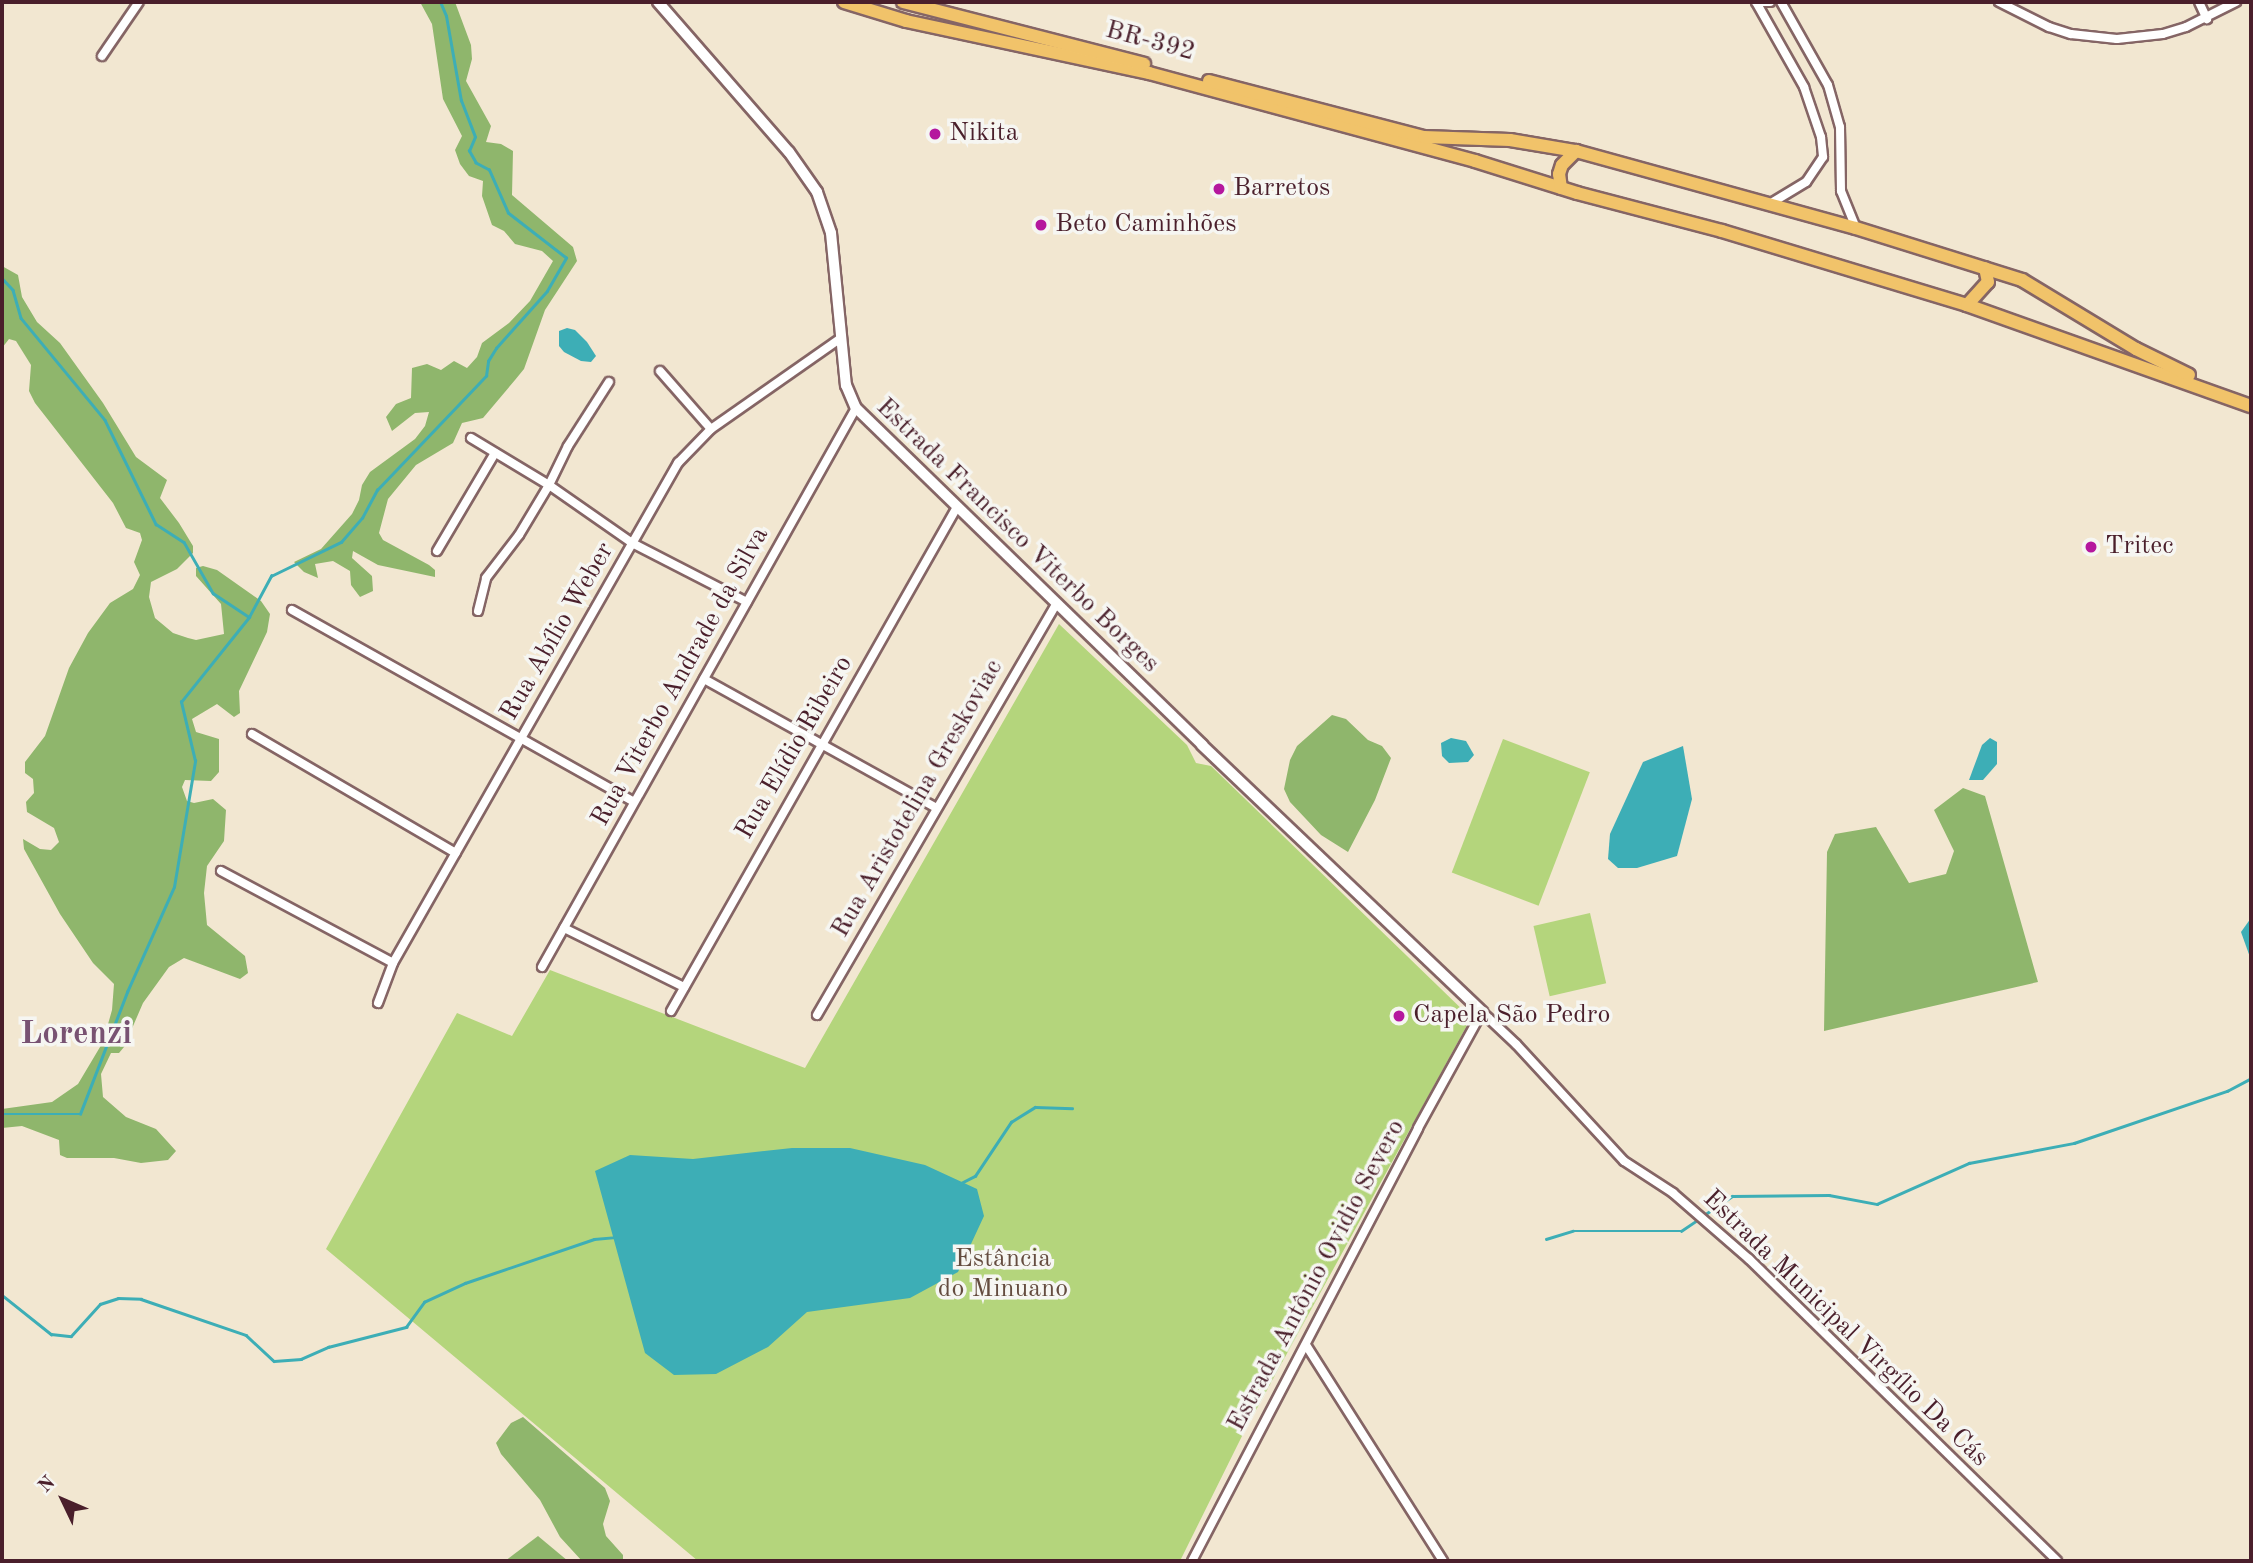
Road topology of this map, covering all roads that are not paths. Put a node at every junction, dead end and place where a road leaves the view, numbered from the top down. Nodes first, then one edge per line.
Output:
1 (139, 2) edge
2 (844, 2) edge
3 (902, 2) edge
4 (1756, 2) edge
5 (1770, 2) edge
6 (1781, 2) edge
7 (1999, 2) edge
8 (2199, 2) edge
9 (2236, 2) edge
10 (662, 4) edge
11 (2207, 19) junction
12 (102, 56) dead end
13 (1576, 151) junction
14 (1561, 188) junction
15 (1768, 205) junction
16 (1856, 228) junction
17 (1985, 268) junction
18 (1967, 305) junction
19 (842, 338) junction
20 (660, 371) dead end
21 (609, 382) dead end
22 (2249, 405) edge
23 (856, 408) junction
24 (711, 429) junction
25 (471, 438) dead end
26 (495, 453) junction
27 (550, 485) junction
28 (957, 507) junction
29 (632, 543) junction
30 (437, 551) dead end
31 (747, 602) junction
32 (1056, 604) junction
33 (292, 610) dead end
34 (478, 611) dead end
35 (704, 679) junction
36 (252, 734) dead end
37 (521, 739) junction
38 (822, 744) junction
39 (634, 802) junction
40 (937, 808) junction
41 (456, 853) junction
42 (221, 870) dead end
43 (564, 928) junction
44 (393, 963) junction
45 (542, 967) dead end
46 (684, 987) junction
47 (379, 1003) dead end
48 (671, 1011) dead end
49 (1482, 1012) junction
50 (817, 1015) dead end
51 (1306, 1345) junction
52 (1192, 1561) edge
53 (1443, 1561) edge
54 (2057, 1561) edge

1 - 12 street
2 - 14 highway, BR-392
3 - 13 highway, BR-392
4 - 5 street
4 - 15 street
6 - 16 street
7 - 11 street
8 - 11 street
9 - 11 street
10 - 19 street, Estrada Francisco Viterbo Borges
13 - 14 highway
13 - 15 highway, BR-392
14 - 18 highway, BR-392
15 - 16 highway, BR-392
16 - 17 highway, BR-392
17 - 18 highway
17 - 22 highway, BR-392
18 - 22 highway, BR-392
19 - 23 street, Estrada Francisco Viterbo Borges
19 - 24 street, Rua Abílio Weber
20 - 24 street
21 - 27 street
23 - 28 street, Estrada Francisco Viterbo Borges
23 - 31 street, Rua Viterbo Andrade da Silva
24 - 29 street, Rua Abílio Weber
25 - 26 street
26 - 27 street
26 - 30 street
27 - 29 street
27 - 34 street
28 - 32 street, Estrada Francisco Viterbo Borges
28 - 38 street, Rua Elídio Ribeiro
29 - 31 street
29 - 37 street, Rua Abílio Weber
31 - 35 street, Rua Viterbo Andrade da Silva
32 - 40 street, Rua Aristotelina Greskoviac
32 - 49 street, Estrada Francisco Viterbo Borges
33 - 37 street
35 - 38 street
35 - 39 street, Rua Viterbo Andrade da Silva
36 - 41 street
37 - 39 street
37 - 41 street, Rua Abílio Weber
38 - 40 street
38 - 46 street, Rua Elídio Ribeiro
39 - 43 street, Rua Viterbo Andrade da Silva
40 - 50 street, Rua Aristotelina Greskoviac
41 - 44 street, Rua Abílio Weber
42 - 44 street
43 - 45 street, Rua Viterbo Andrade da Silva
43 - 46 street
44 - 47 street, Rua Abílio Weber
46 - 48 street, Rua Elídio Ribeiro
49 - 51 street, Estrada Antônio Ovidio Severo
49 - 54 street, Estrada Municipal Virgílio Da Cás
51 - 52 street, Estrada Antônio Ovidio Severo
51 - 53 street

